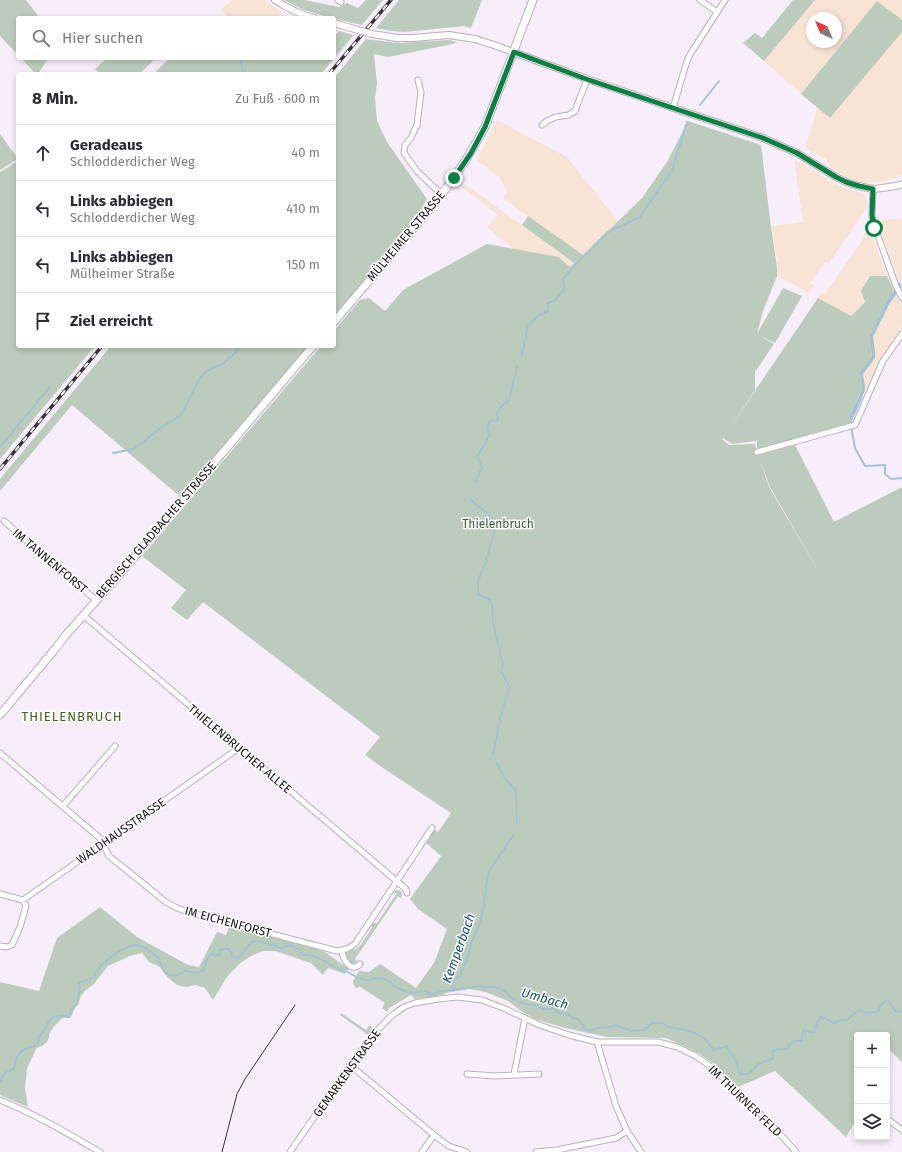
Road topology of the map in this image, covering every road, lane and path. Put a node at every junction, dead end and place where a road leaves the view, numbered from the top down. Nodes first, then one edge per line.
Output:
1 (275, 0) edge
2 (534, 0) edge
3 (700, 0) edge
4 (725, 0) edge
5 (717, 12) junction
6 (306, 16) edge
7 (336, 24) edge
8 (514, 52) junction
9 (586, 79) junction
10 (418, 80) dead end
11 (673, 108) junction
12 (542, 125) dead end
13 (902, 184) edge
14 (873, 189) junction
15 (441, 194) junction
16 (901, 296) edge
17 (336, 320) edge
18 (902, 334) edge
19 (311, 348) edge
20 (757, 452) dead end
21 (4, 521) dead end
22 (96, 600) junction
23 (83, 615) junction
24 (0, 715) edge
25 (115, 746) dead end
26 (239, 748) junction
27 (0, 753) edge
28 (63, 806) junction
29 (432, 828) dead end
30 (104, 843) junction
31 (397, 882) junction
32 (407, 893) dead end
33 (0, 894) edge
34 (23, 900) junction
35 (0, 946) edge
36 (342, 951) junction
37 (360, 964) dead end
38 (525, 1018) junction
39 (597, 1042) junction
40 (350, 1065) junction
41 (467, 1074) dead end
42 (514, 1074) junction
43 (539, 1074) dead end
44 (0, 1100) edge
45 (890, 1121) dead end
46 (902, 1130) edge
47 (628, 1131) junction
48 (434, 1135) junction
49 (100, 1152) edge
50 (290, 1152) edge
51 (422, 1152) edge
52 (467, 1152) edge
53 (536, 1152) edge
54 (641, 1152) edge
55 (796, 1152) edge

1 - 6 street
2 - 8 main road, MÜLHEIMER STRASSE
3 - 5 street
4 - 5 street
5 - 11 street
7 - 8 street, bridge
8 - 9 street
8 - 15 main road, MÜLHEIMER STRASSE
9 - 11 street
9 - 12 street
10 - 15 street
11 - 14 street
13 - 14 street
14 - 16 street
15 - 17 main road, MÜLHEIMER STRASSE
18 - 20 street
19 - 22 main road, BERGISCH GLADBACHER STRASSE
21 - 22 street, IM TANNENFORST
22 - 23 main road, BERGISCH GLADBACHER STRASSE
23 - 24 main road, BERGISCH GLADBACHER STRASSE
23 - 26 street, THIELENBRUCHER ALLEE
25 - 28 street
26 - 30 street, WALDHAUSSTRASSE
26 - 31 street, THIELENBRUCHER ALLEE
27 - 28 street, IM EICHENFORST
28 - 30 street, IM EICHENFORST
29 - 31 street
30 - 34 street, WALDHAUSSTRASSE
30 - 36 street, IM EICHENFORST
31 - 32 street, THIELENBRUCHER ALLEE
31 - 36 street
33 - 34 street
34 - 35 street
36 - 37 street
38 - 39 street, GEMARKENSTRASSE
38 - 40 street, GEMARKENSTRASSE
38 - 42 street
39 - 47 street
39 - 55 street, IM THURNER FELD
40 - 48 street
40 - 50 street, GEMARKENSTRASSE
41 - 42 street
42 - 43 street
44 - 49 street
45 - 46 street
47 - 53 street
47 - 54 street
48 - 51 street
48 - 52 street

